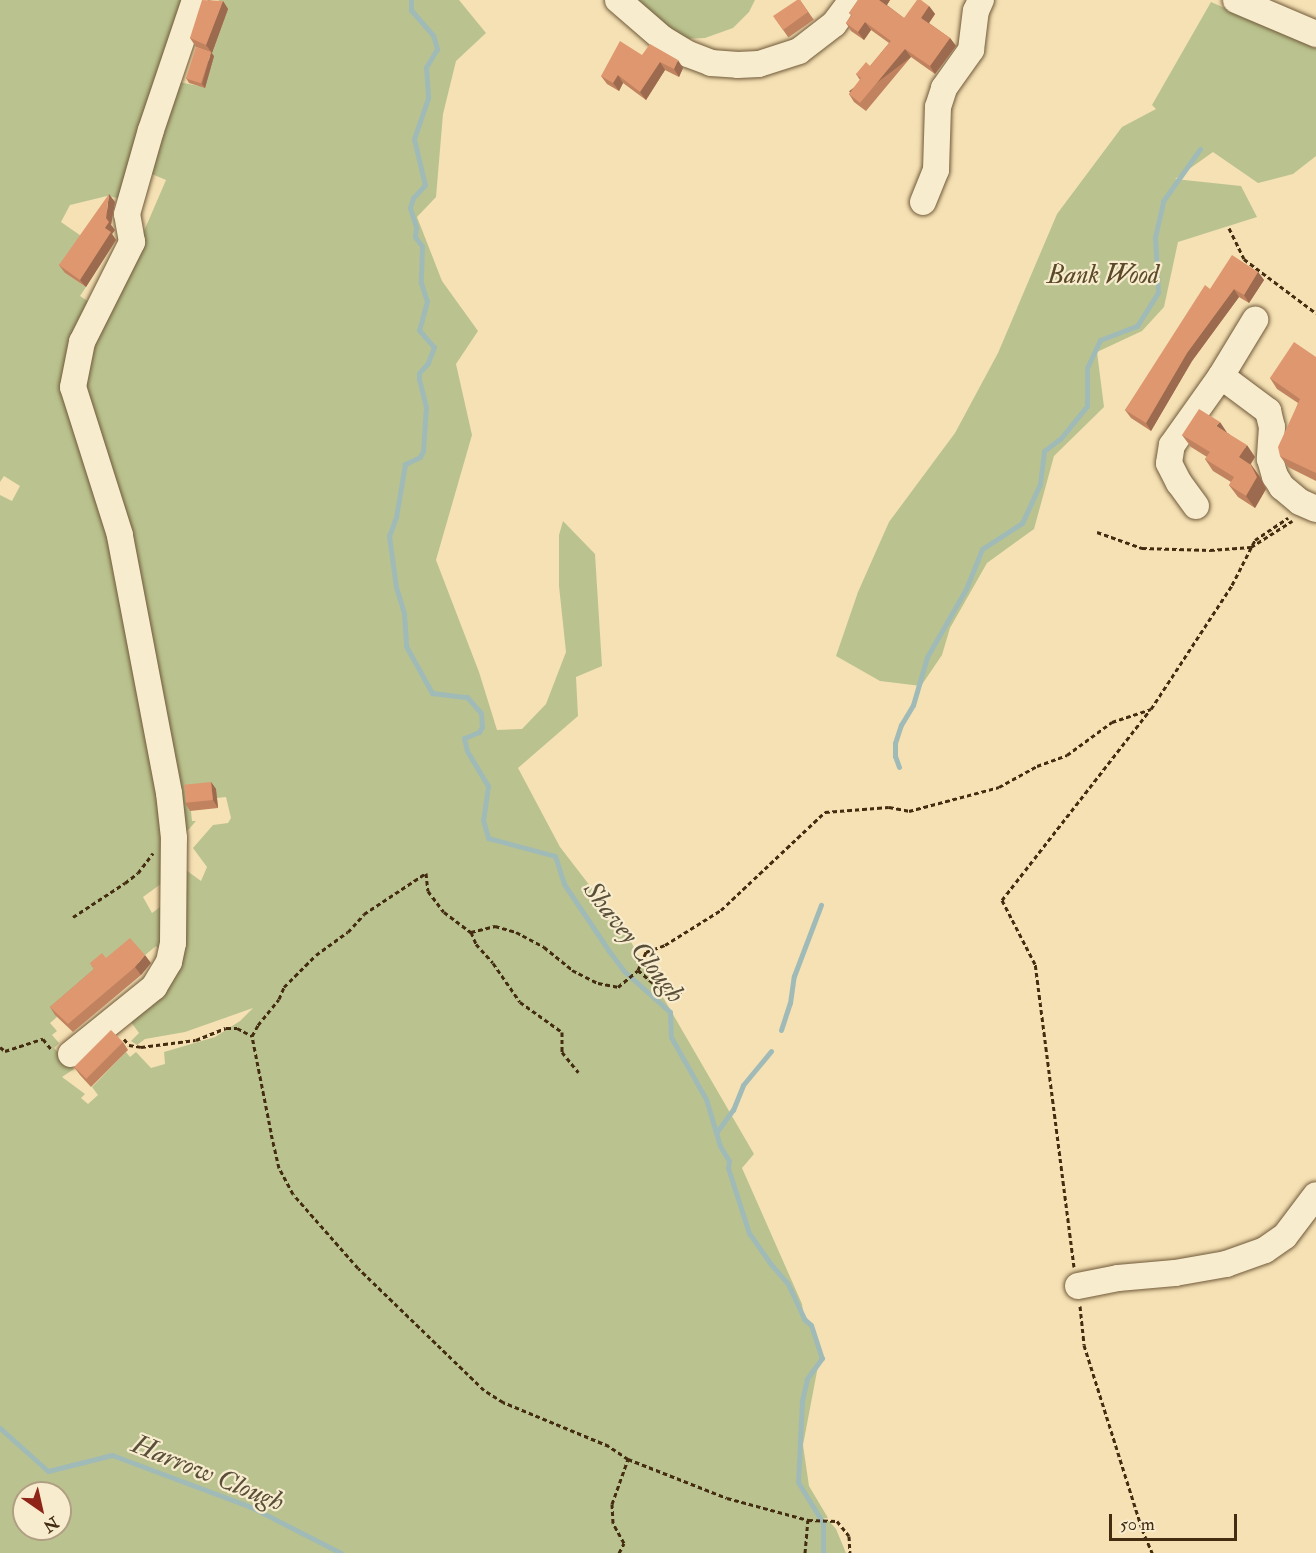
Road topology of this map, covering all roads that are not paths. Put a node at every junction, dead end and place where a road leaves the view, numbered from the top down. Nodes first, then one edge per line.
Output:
1 (195, 0) edge
2 (618, 0) edge
3 (852, 0) edge
4 (981, 0) edge
5 (1236, 0) edge
6 (1316, 34) edge
7 (923, 202) dead end
8 (1255, 320) dead end
9 (1221, 376) junction
10 (1196, 506) dead end
11 (1312, 507) edge
12 (71, 1054) road end
13 (1316, 1195) edge
14 (1078, 1286) road end

1 - 12 street
2 - 3 street
4 - 7 street
5 - 6 street
8 - 9 street
9 - 10 street
9 - 11 street
13 - 14 street

